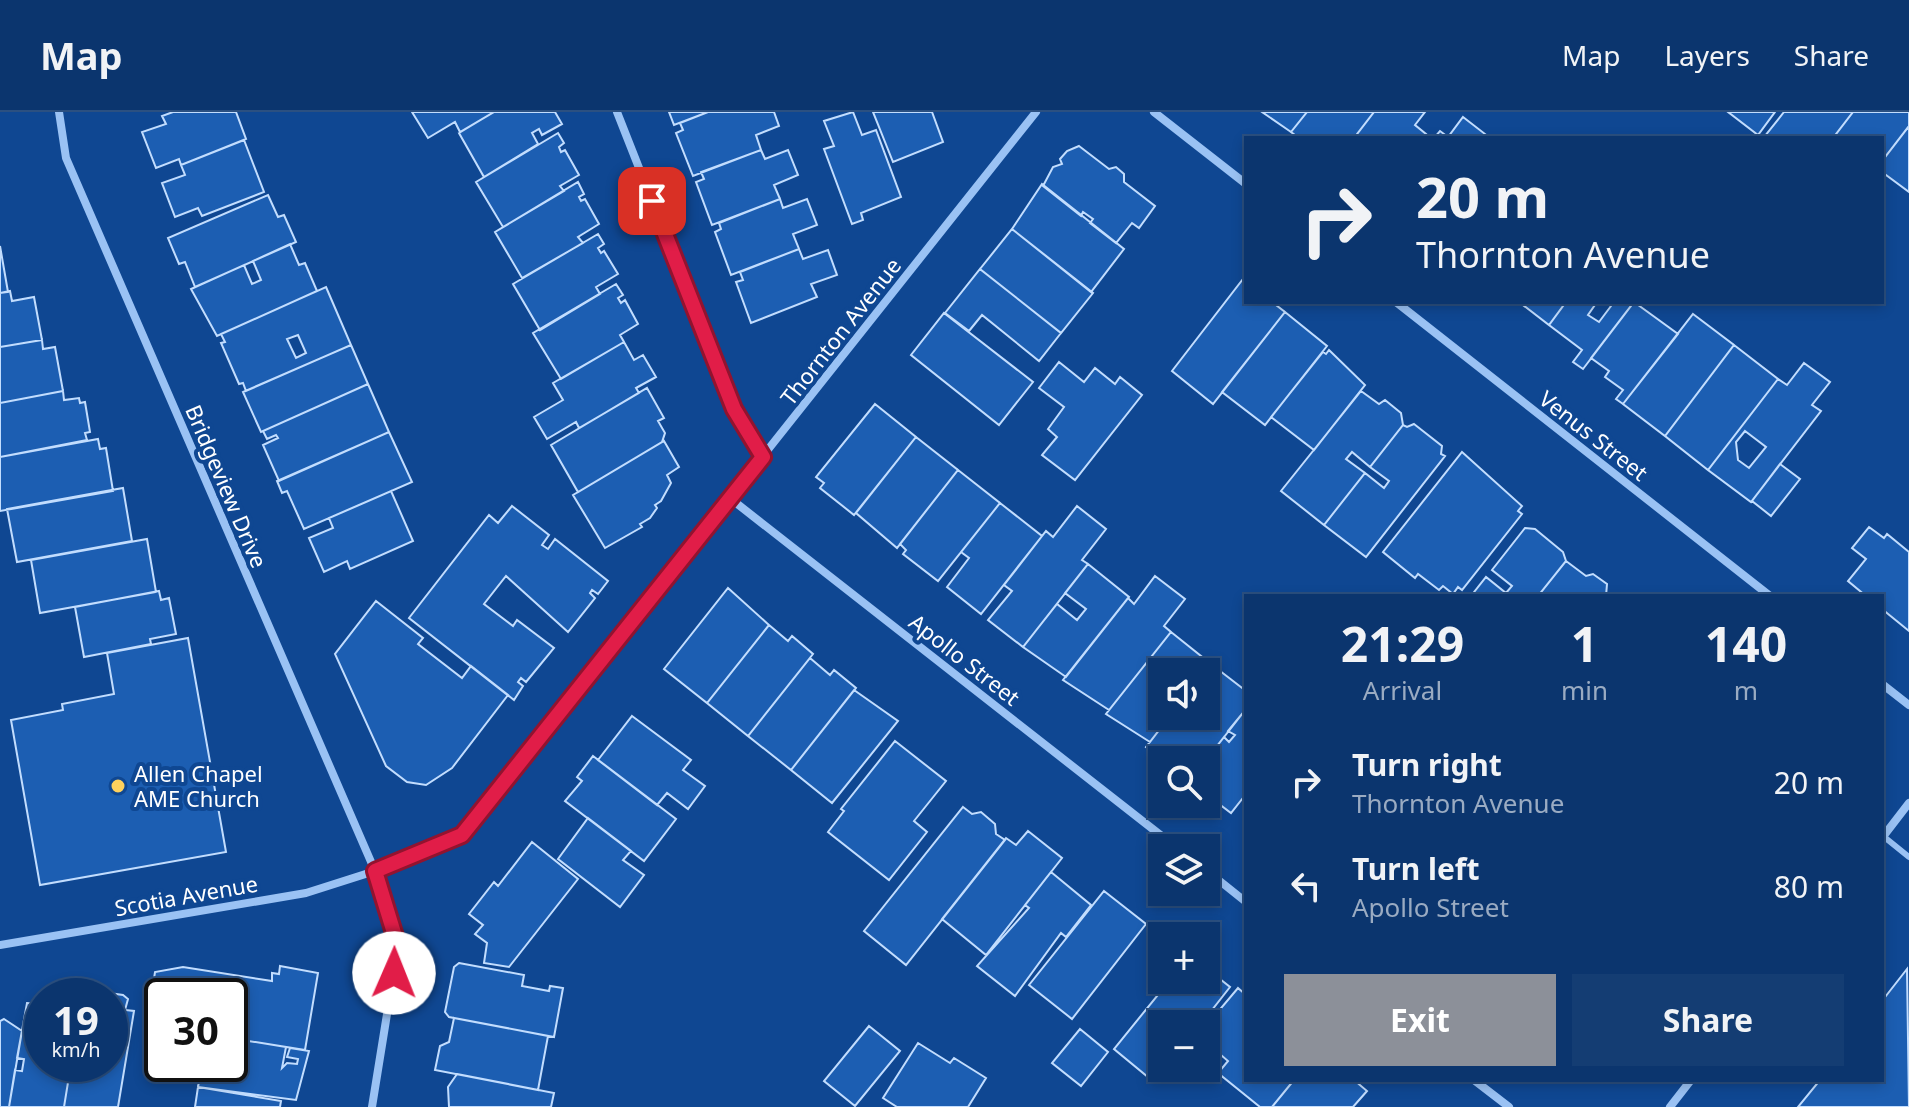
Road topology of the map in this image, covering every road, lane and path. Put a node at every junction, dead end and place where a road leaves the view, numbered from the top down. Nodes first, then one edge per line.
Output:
1 (59, 112) edge
2 (617, 112) edge
3 (1036, 112) edge
4 (1154, 112) edge
5 (1244, 182) edge
6 (1399, 304) edge
7 (763, 457) junction
8 (731, 499) junction
9 (1767, 594) edge
10 (1884, 686) edge
11 (1909, 705) edge
12 (1909, 803) edge
13 (1159, 834) edge
14 (1884, 834) edge
15 (1884, 838) edge
16 (1909, 857) edge
17 (375, 871) junction
18 (1220, 881) edge
19 (1244, 900) edge
20 (0, 945) edge
21 (1477, 1082) edge
22 (1689, 1082) edge
23 (372, 1107) edge
24 (1509, 1107) edge
25 (1670, 1107) edge

1 - 17 street, Bridgeview Drive
2 - 7 street
3 - 7 street, Thornton Avenue
4 - 5 street
6 - 9 street, Venus Street
7 - 8 street, Thornton Avenue
8 - 13 street, Apollo Street
8 - 17 street, Thornton Avenue
10 - 11 street
12 - 14 street
15 - 16 lane
17 - 20 street, Scotia Avenue
17 - 23 street
18 - 19 street
21 - 24 street
22 - 25 street

